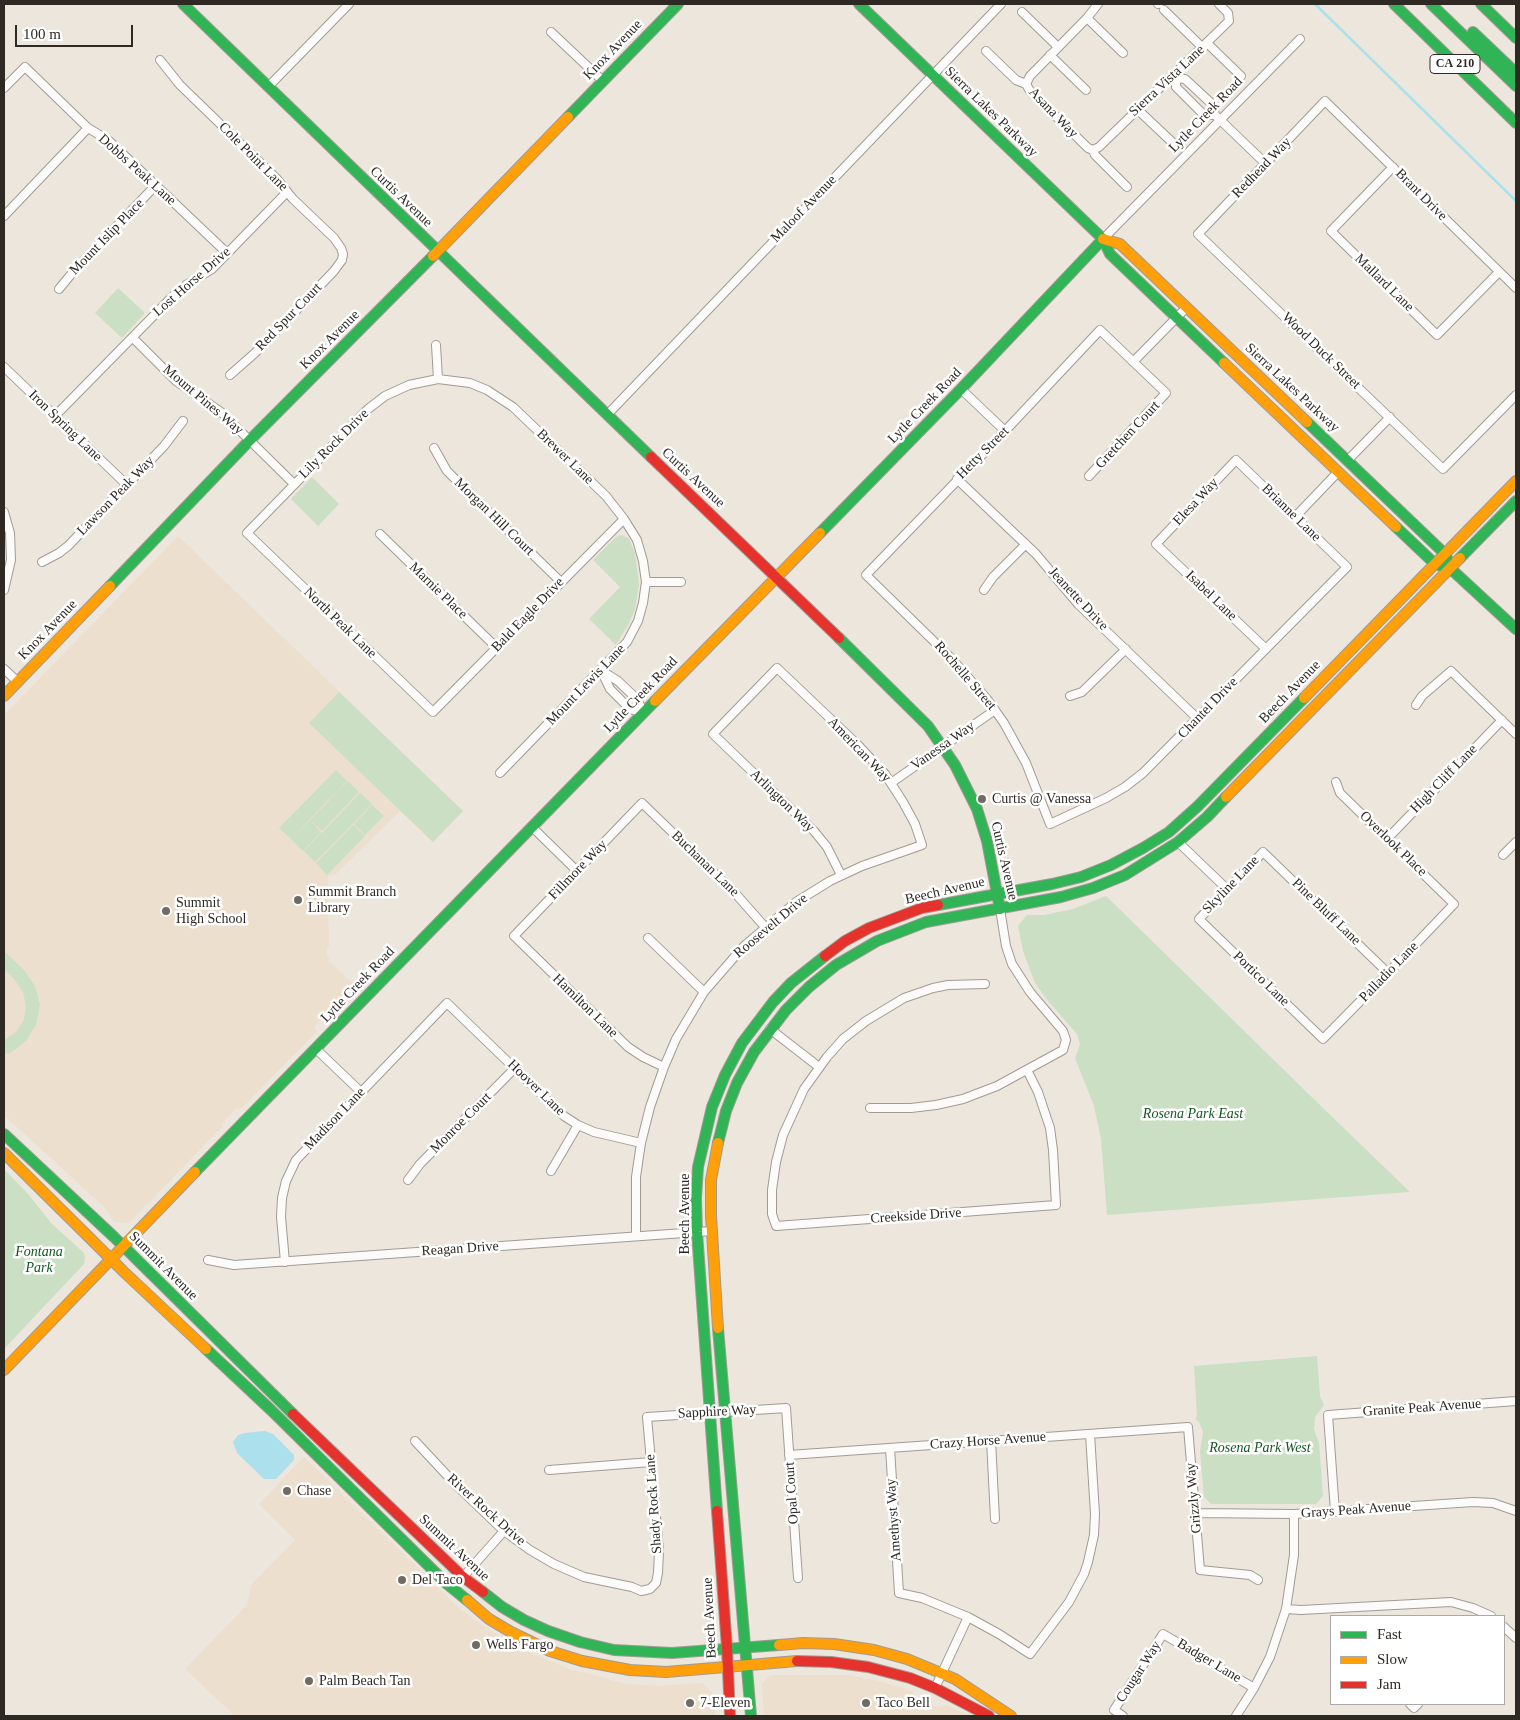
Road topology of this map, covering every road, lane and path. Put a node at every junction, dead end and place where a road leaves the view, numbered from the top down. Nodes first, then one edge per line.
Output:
1 (183, 4) edge
2 (349, 4) edge
3 (678, 4) edge
4 (859, 4) edge
5 (1001, 4) edge
6 (1219, 4) edge
7 (1394, 4) edge
8 (1430, 4) edge
9 (1444, 4) edge
10 (1480, 4) edge
11 (1094, 5) edge
12 (1160, 6) edge
13 (1022, 12) dead end
14 (1087, 18) junction
15 (551, 32) dead end
16 (1516, 38) edge
17 (1300, 39) dead end
18 (1205, 45) junction
19 (1058, 47) junction
20 (986, 51) dead end
21 (1123, 53) dead end
22 (1050, 55) junction
23 (160, 60) dead end
24 (1516, 73) edge
25 (933, 74) junction
26 (1175, 76) junction
27 (1241, 76) dead end
28 (602, 81) junction
29 (1026, 84) junction
30 (1516, 86) edge
31 (268, 87) junction
32 (4, 88) edge
33 (1086, 90) dead end
34 (1326, 101) joint
35 (1137, 109) junction
36 (1217, 117) junction
37 (1516, 123) edge
38 (88, 128) junction
39 (1173, 143) dead end
40 (1090, 149) junction
41 (1266, 164) junction
42 (1393, 167) junction
43 (155, 186) junction
44 (1127, 187) dead end
45 (287, 192) junction
46 (4, 216) edge
47 (1198, 234) joint
48 (1103, 239) junction
49 (438, 251) junction
50 (227, 253) junction
51 (343, 254) joint
52 (1499, 272) junction
53 (1516, 288) edge
54 (59, 289) dead end
55 (1186, 308) junction
56 (1176, 318) junction
57 (133, 338) junction
58 (436, 345) dead end
59 (1133, 362) junction
60 (4, 367) edge
61 (230, 375) dead end
62 (438, 379) junction
63 (961, 389) junction
64 (1516, 395) edge
65 (607, 415) junction
66 (55, 416) junction
67 (1390, 417) junction
68 (183, 421) dead end
69 (1005, 431) junction
70 (250, 440) junction
71 (434, 448) dead end
72 (1236, 460) joint
73 (1348, 460) junction
74 (1338, 472) junction
75 (1089, 476) dead end
76 (958, 479) junction
77 (1516, 481) edge
78 (294, 484) junction
79 (127, 485) junction
80 (1516, 501) edge
81 (4, 512) edge
82 (1295, 517) junction
83 (624, 519) junction
84 (247, 533) joint
85 (380, 534) dead end
86 (1026, 544) junction
87 (1156, 544) joint
88 (1445, 554) junction
89 (42, 562) dead end
90 (1435, 564) junction
91 (1347, 567) joint
92 (1451, 569) junction
93 (866, 575) joint
94 (776, 576) junction
95 (561, 582) junction
96 (646, 582) junction
97 (681, 582) dead end
98 (4, 590) edge
99 (984, 590) dead end
100 (1516, 629) edge
101 (497, 648) junction
102 (1266, 648) junction
103 (1126, 649) junction
104 (777, 668) joint
105 (4, 669) edge
106 (601, 670) junction
107 (18, 682) junction
108 (6, 691) edge
109 (1070, 696) dead end
110 (1416, 705) dead end
111 (995, 710) junction
112 (433, 712) joint
113 (643, 713) junction
114 (1198, 719) junction
115 (1502, 720) junction
116 (1516, 734) edge
117 (943, 746) junction
118 (500, 773) dead end
119 (891, 782) junction
120 (1336, 782) dead end
121 (642, 803) joint
122 (1050, 824) joint
123 (532, 827) junction
124 (1387, 839) junction
125 (1178, 842) junction
126 (1516, 842) edge
127 (922, 845) joint
128 (1263, 852) joint
129 (1504, 855) dead end
130 (577, 871) junction
131 (841, 876) junction
132 (1227, 889) junction
133 (998, 894) junction
134 (1454, 904) joint
135 (1000, 909) junction
136 (1199, 919) joint
137 (766, 927) junction
138 (514, 936) joint
139 (648, 938) dead end
140 (1388, 973) junction
141 (985, 984) dead end
142 (704, 992) junction
143 (447, 1003) joint
144 (770, 1028) junction
145 (1323, 1039) joint
146 (316, 1048) junction
147 (664, 1067) junction
148 (819, 1067) junction
149 (515, 1068) junction
150 (1027, 1070) junction
151 (361, 1092) junction
152 (870, 1108) dead end
153 (578, 1125) junction
154 (4, 1134) edge
155 (641, 1143) junction
156 (4, 1153) edge
157 (551, 1171) dead end
158 (408, 1180) dead end
159 (712, 1231) junction
160 (697, 1232) junction
161 (636, 1236) junction
162 (124, 1246) junction
163 (111, 1258) junction
164 (208, 1260) dead end
165 (284, 1262) junction
166 (4, 1370) edge
167 (1516, 1401) edge
168 (786, 1408) joint
169 (725, 1411) junction
170 (710, 1412) junction
171 (647, 1417) joint
172 (1188, 1427) joint
173 (1090, 1434) junction
174 (991, 1440) junction
175 (415, 1441) dead end
176 (890, 1448) junction
177 (789, 1455) junction
178 (651, 1462) junction
179 (549, 1470) dead end
180 (1516, 1511) edge
181 (1335, 1512) junction
182 (1195, 1513) junction
183 (1294, 1514) junction
184 (995, 1519) dead end
185 (504, 1531) junction
186 (462, 1577) junction
187 (798, 1578) dead end
188 (1258, 1580) dead end
189 (650, 1589) joint
190 (1286, 1608) junction
191 (1489, 1615) edge
192 (968, 1617) junction
193 (1505, 1628) edge
194 (1163, 1634) joint
195 (1516, 1638) edge
196 (745, 1647) junction
197 (726, 1648) junction
198 (746, 1665) junction
199 (727, 1666) junction
200 (941, 1673) junction
201 (935, 1688) junction
202 (1254, 1688) junction
203 (730, 1716) edge
204 (751, 1716) edge
205 (989, 1716) edge
206 (1011, 1716) edge
207 (1123, 1716) edge
208 (1236, 1716) edge

1 - 31 main road, Curtis Avenue
2 - 31 street
3 - 28 main road, Knox Avenue
4 - 25 main road, Sierra Lakes Parkway
5 - 25 street, Maloof Avenue
6 - 18 street, Sierra Vista Lane
7 - 37 main road, CA 210
8 - 30 main road
9 - 24 main road
10 - 16 main road
11 - 14 street, Asana Way
12 - 18 street
13 - 19 street
14 - 19 street, Asana Way
14 - 21 street
15 - 28 street
17 - 36 street, Lytle Creek Road
18 - 26 street, Sierra Vista Lane
18 - 27 street
19 - 22 street, Asana Way
20 - 29 street
22 - 29 street, Asana Way
22 - 33 street
23 - 45 street, Cole Point Lane
25 - 48 main road, Sierra Lakes Parkway
25 - 65 street, Maloof Avenue
26 - 35 street, Sierra Vista Lane
26 - 36 street
26 - 36 street
28 - 49 main road, Knox Avenue
29 - 40 street, Asana Way
31 - 49 main road, Curtis Avenue
32 - 38 street, Dobbs Peak Lane
34 - 41 street, Redhead Way
34 - 42 street, Brant Drive
35 - 39 street
35 - 40 street, Sierra Vista Lane
36 - 41 street
36 - 48 street, Lytle Creek Road
38 - 43 street, Dobbs Peak Lane
38 - 46 street
40 - 44 street, Asana Way
41 - 47 street, Redhead Way
42 - 52 street, Brant Drive
42 - 52 street, Mallard Lane
43 - 50 street, Dobbs Peak Lane
43 - 54 street, Mount Islip Place
45 - 50 street, Lost Horse Drive
45 - 51 street, Cole Point Lane
47 - 67 street, Wood Duck Street
48 - 55 main road, Sierra Lakes Parkway
48 - 56 main road, Sierra Lakes Parkway
48 - 63 main road, Lytle Creek Road
49 - 65 main road, Curtis Avenue
49 - 70 main road, Knox Avenue
50 - 57 street, Lost Horse Drive
51 - 61 street, Red Spur Court
52 - 53 street, Brant Drive
55 - 56 street
55 - 73 main road, Sierra Lakes Parkway
56 - 59 street
56 - 74 main road, Sierra Lakes Parkway
57 - 66 street, Lost Horse Drive
57 - 70 street, Mount Pines Way
58 - 62 street
59 - 69 street, Hetty Street
59 - 75 street, Gretchen Court
60 - 66 street, Iron Spring Lane
62 - 78 street, Lily Rock Drive
62 - 83 street, Brewer Lane
63 - 69 street
63 - 94 main road, Lytle Creek Road
64 - 67 street, Wood Duck Street
65 - 94 main road, Curtis Avenue
66 - 79 street, Iron Spring Lane
67 - 73 street
68 - 79 street, Lawson Peak Way
69 - 76 street, Hetty Street
70 - 78 street, Mount Pines Way
70 - 107 main road, Knox Avenue
71 - 95 street, Morgan Hill Court
72 - 82 street, Brianne Lane
72 - 87 street, Elesa Way
73 - 88 main road, Sierra Lakes Parkway
74 - 82 street
74 - 90 main road, Sierra Lakes Parkway
76 - 86 street, Jeanette Drive
76 - 93 street, Hetty Street
77 - 88 main road, Beech Avenue
78 - 84 street, Lily Rock Drive
79 - 89 street, Lawson Peak Way
80 - 92 main road, Beech Avenue
81 - 98 street
82 - 91 street, Brianne Lane
83 - 95 street, Bald Eagle Drive
83 - 96 street, Brewer Lane
84 - 112 street, North Peak Lane
85 - 101 street, Marnie Place
86 - 99 street
86 - 103 street, Jeanette Drive
87 - 102 street, Isabel Lane
88 - 90 main road, Beech Avenue
88 - 92 main road, Sierra Lakes Parkway
90 - 92 main road, Sierra Lakes Parkway
90 - 133 main road, Beech Avenue
91 - 102 street, Chantel Drive
92 - 100 main road, Sierra Lakes Parkway
92 - 125 main road, Beech Avenue
93 - 111 street, Rochelle Street
94 - 113 main road, Lytle Creek Road
94 - 117 main road, Curtis Avenue
95 - 101 street, Bald Eagle Drive
96 - 97 street
96 - 106 street, Mount Lewis Lane
101 - 112 street, Bald Eagle Drive
102 - 114 street, Chantel Drive
103 - 109 street
103 - 114 street, Jeanette Drive
104 - 119 street, American Way
104 - 131 street, Arlington Way
105 - 107 street
106 - 113 street
106 - 113 street
106 - 118 street, Mount Lewis Lane
107 - 108 main road, Knox Avenue
110 - 115 street
111 - 117 street, Vanessa Way
111 - 122 street, Rochelle Street
113 - 123 main road, Lytle Creek Road
114 - 122 street, Chantel Drive
115 - 116 street
115 - 124 street, High Cliff Lane
117 - 119 street, Vanessa Way
117 - 133 main road, Curtis Avenue
119 - 127 street, American Way
120 - 124 street, Overlook Place
121 - 130 street, Fillmore Way
121 - 137 street, Buchanan Lane
123 - 130 street
123 - 146 main road, Lytle Creek Road
124 - 134 street, Overlook Place
125 - 132 street
125 - 135 main road, Beech Avenue
126 - 129 street
127 - 131 street, Roosevelt Drive
128 - 132 street, Skyline Lane
128 - 140 street, Pine Bluff Lane
130 - 138 street, Fillmore Way
131 - 137 street, Roosevelt Drive
132 - 136 street, Skyline Lane
133 - 135 main road, Curtis Avenue
133 - 160 main road, Beech Avenue
134 - 140 street, Palladio Lane
135 - 144 main road, Beech Avenue
135 - 150 street, Curtis Avenue
136 - 145 street, Portico Lane
137 - 142 street, Roosevelt Drive
138 - 147 street, Hamilton Lane
139 - 142 street
140 - 145 street, Palladio Lane
141 - 148 street
142 - 147 street, Roosevelt Drive
143 - 149 street, Hoover Lane
143 - 151 street, Madison Lane
144 - 148 street
144 - 159 main road, Beech Avenue
146 - 151 street
146 - 162 main road, Lytle Creek Road
147 - 155 street, Roosevelt Drive
148 - 150 street, Creekside Drive
149 - 153 street, Hoover Lane
149 - 158 street, Monroe Court
150 - 152 street
151 - 165 street, Madison Lane
153 - 155 street, Hoover Lane
153 - 157 street
154 - 162 main road, Summit Avenue
155 - 161 street, Roosevelt Drive
156 - 163 main road, Summit Avenue
159 - 160 street, Reagan Drive
159 - 169 main road, Beech Avenue
160 - 161 street, Reagan Drive
160 - 170 main road, Beech Avenue
161 - 165 street, Reagan Drive
162 - 163 main road, Lytle Creek Road
162 - 186 main road, Summit Avenue
163 - 166 main road, Lytle Creek Road
163 - 199 main road, Summit Avenue
164 - 165 street, Reagan Drive
167 - 181 street, Granite Peak Avenue
168 - 169 street, Sapphire Way
168 - 177 street, Opal Court
169 - 170 street, Sapphire Way
169 - 196 main road, Beech Avenue
170 - 171 street, Sapphire Way
170 - 197 main road, Beech Avenue
171 - 178 street, Shady Rock Lane
172 - 173 street, Crazy Horse Avenue
172 - 182 street, Grizzly Way
173 - 174 street, Crazy Horse Avenue
173 - 192 street
174 - 176 street, Crazy Horse Avenue
174 - 184 street
175 - 185 street, River Rock Drive
176 - 177 street, Crazy Horse Avenue
176 - 192 street, Amethyst Way
177 - 187 street, Opal Court
178 - 179 street
178 - 189 street, Shady Rock Lane
180 - 181 street, Grays Peak Avenue
181 - 183 street, Grays Peak Avenue
182 - 183 street, Grays Peak Avenue
182 - 188 street, Grizzly Way
183 - 190 street
185 - 186 street
185 - 189 street, River Rock Drive
186 - 197 main road, Summit Avenue
190 - 191 street
190 - 202 street
192 - 200 street
193 - 195 street
194 - 202 street, Badger Lane
194 - 207 street, Cougar Way
196 - 197 main road, Summit Avenue
196 - 198 main road, Beech Avenue
196 - 200 main road, Summit Avenue
197 - 199 main road, Beech Avenue
198 - 199 main road, Summit Avenue
198 - 201 main road, Summit Avenue
198 - 204 main road, Beech Avenue
199 - 203 main road, Beech Avenue
200 - 201 street
200 - 206 main road, Summit Avenue
201 - 205 main road, Summit Avenue
202 - 208 street

